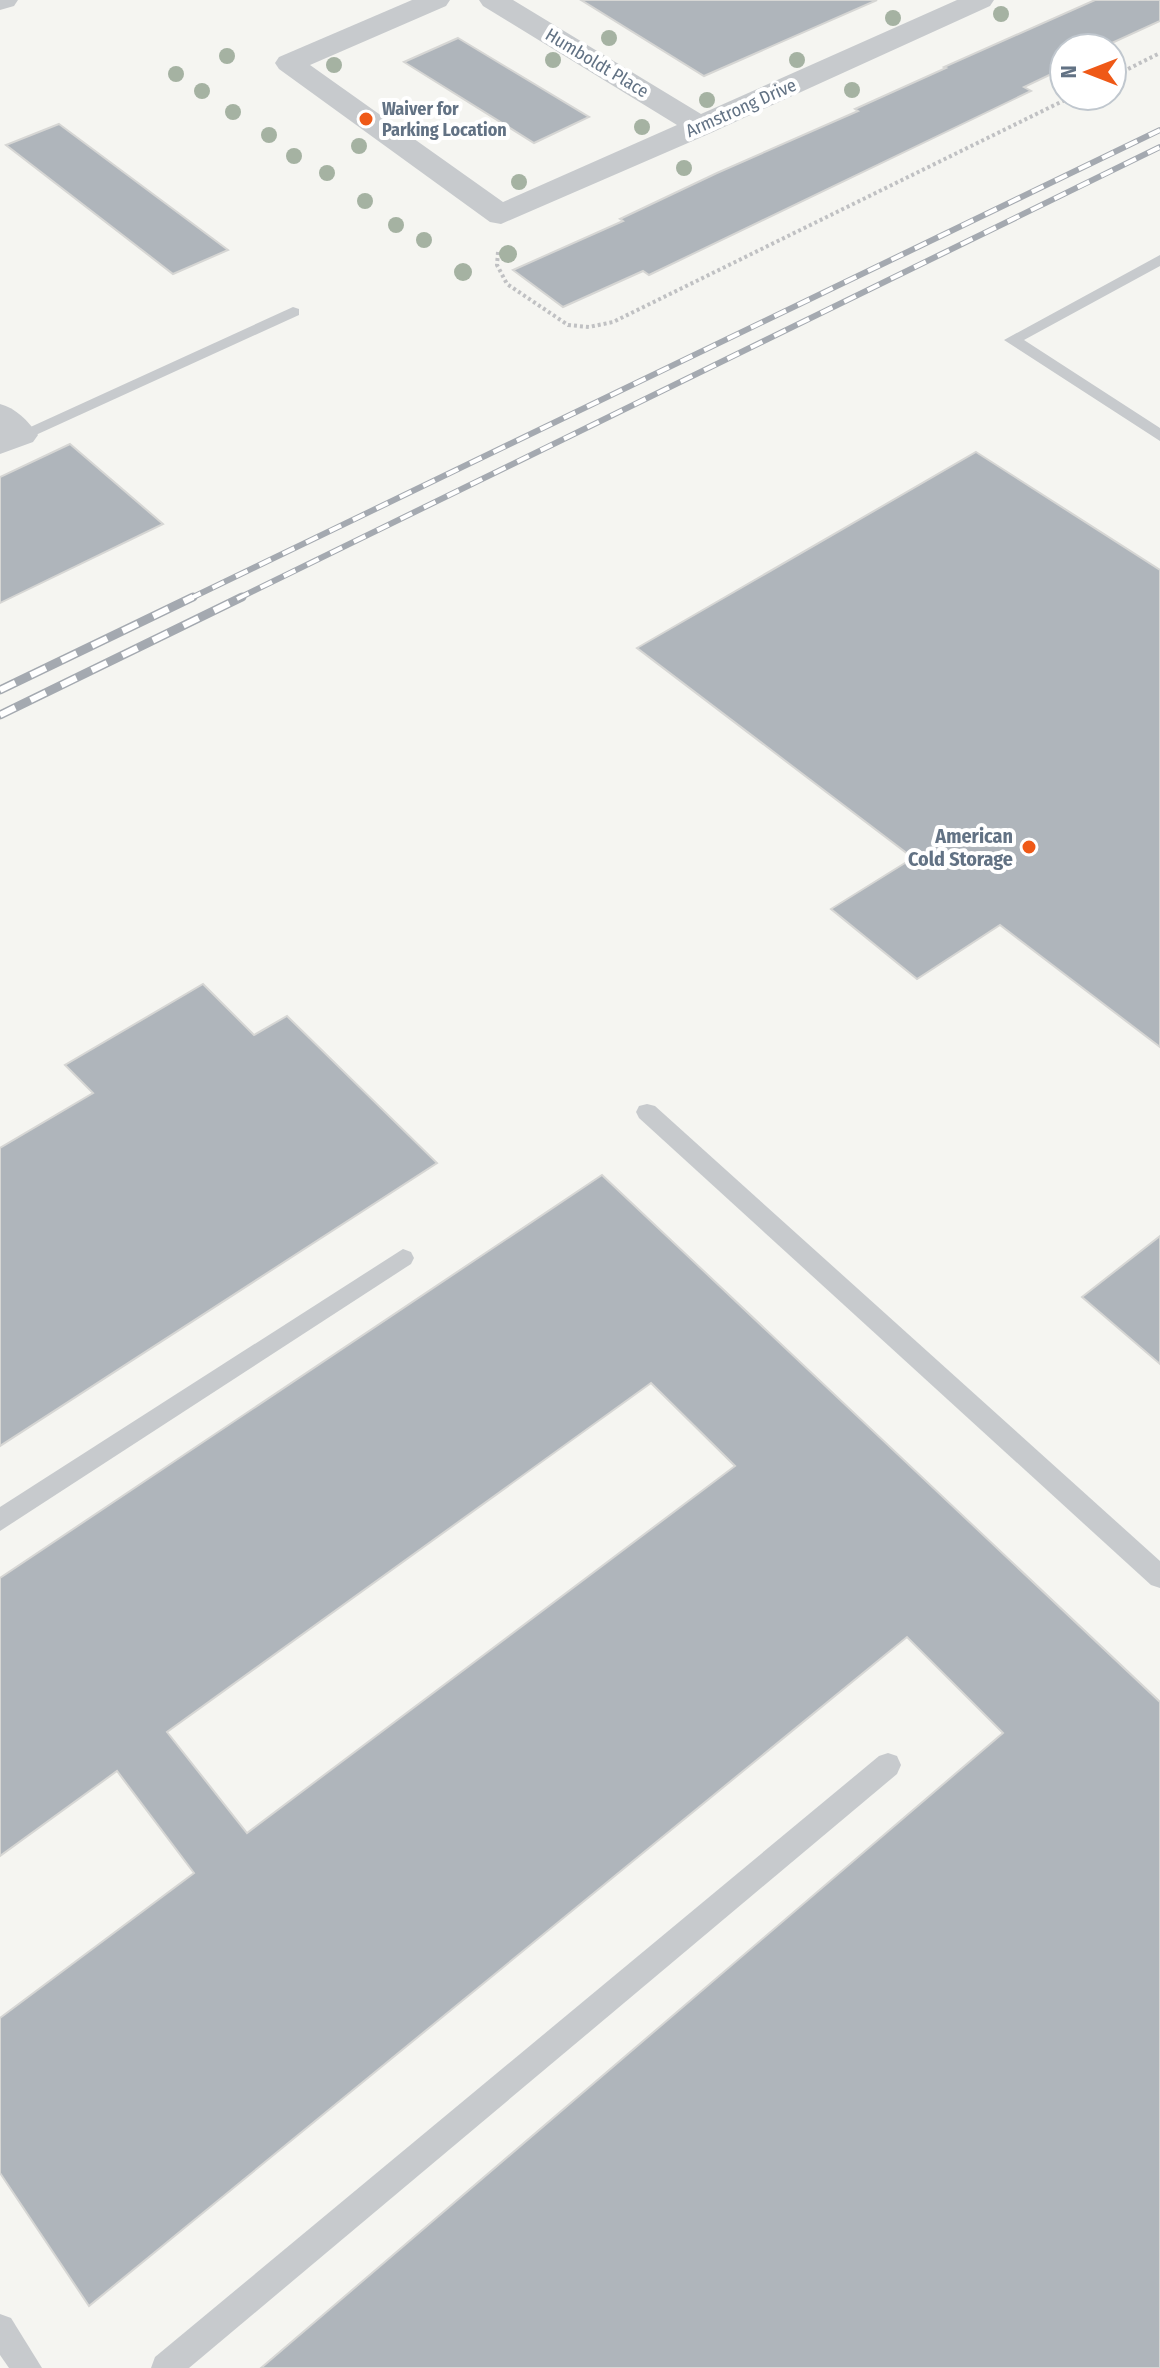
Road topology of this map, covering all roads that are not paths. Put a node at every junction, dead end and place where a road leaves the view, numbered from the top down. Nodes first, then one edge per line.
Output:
1 (436, 0) edge
2 (493, 0) edge
3 (914, 0) edge
4 (980, 0) edge
5 (942, 17) junction
6 (701, 127) junction
7 (1160, 260) edge
8 (293, 312) dead end
9 (7, 428) edge
10 (1160, 436) edge
11 (647, 1112) dead end
12 (403, 1258) dead end
13 (0, 1520) edge
14 (1160, 1577) edge
15 (888, 1765) dead end
16 (0, 2329) edge
17 (27, 2368) edge
18 (166, 2368) edge

1 - 6 street, Armstrong Drive
2 - 6 street, Humboldt Place
3 - 5 street
4 - 5 street, Armstrong Drive
5 - 6 street, Armstrong Drive
7 - 10 lane
8 - 9 lane
11 - 14 lane
12 - 13 lane
15 - 18 lane
16 - 17 lane

